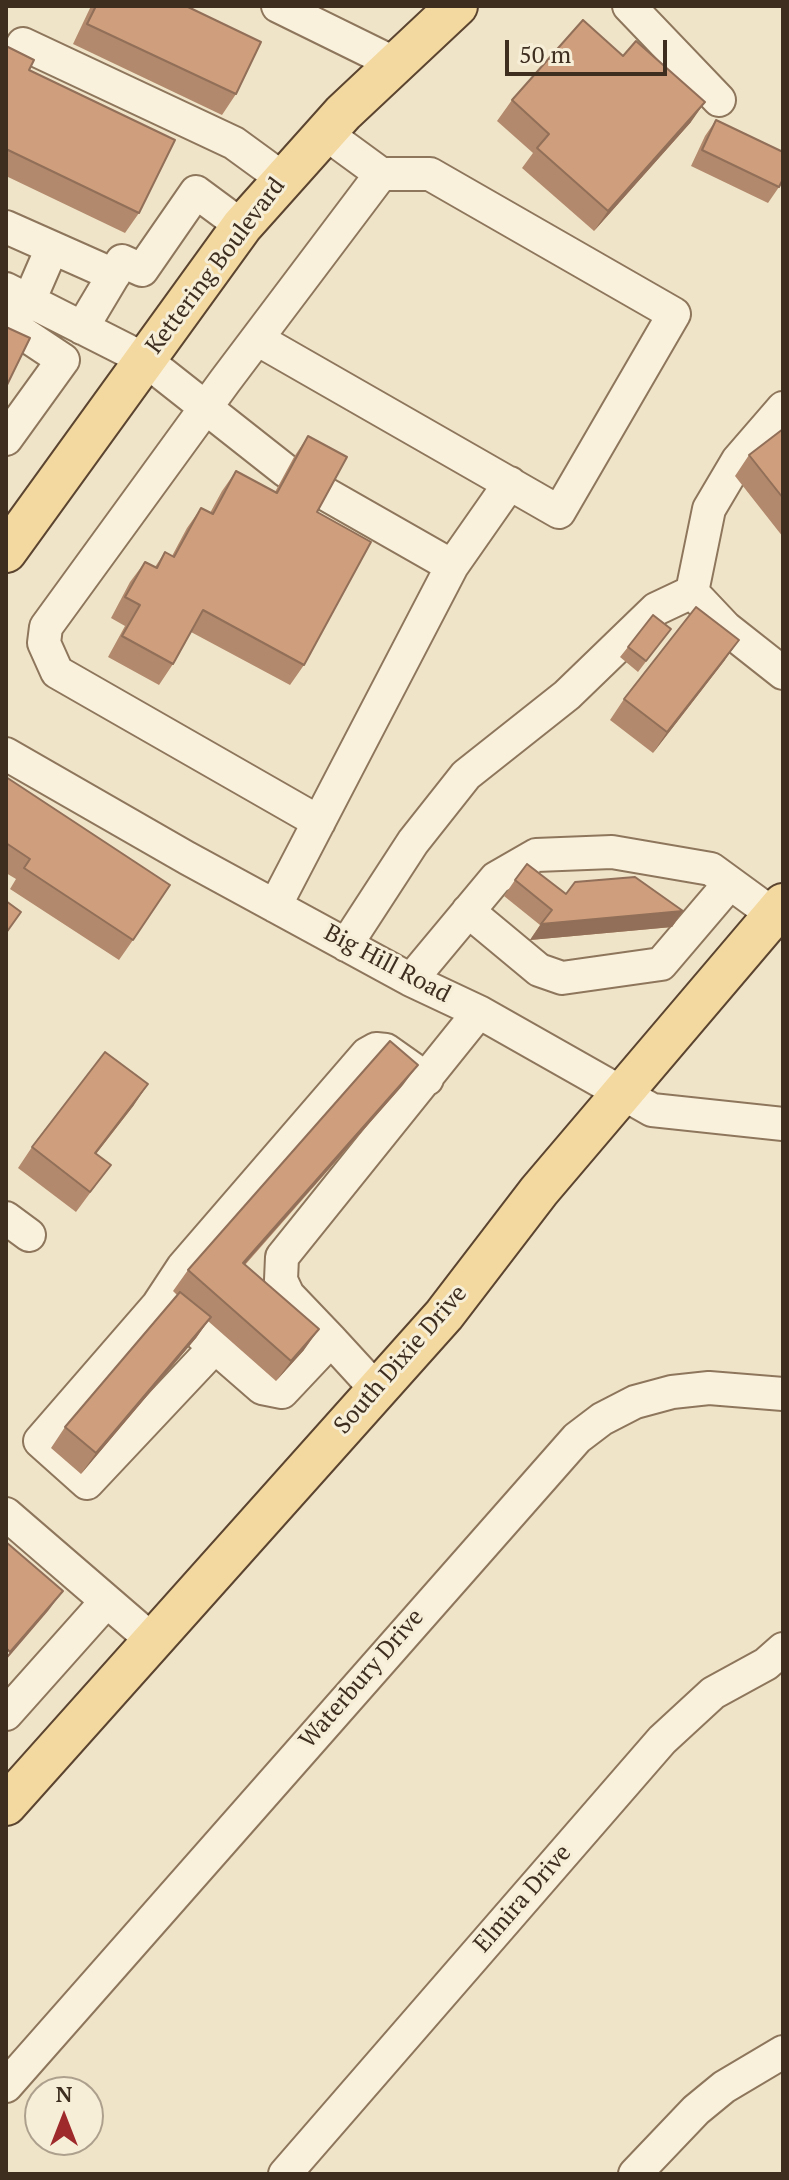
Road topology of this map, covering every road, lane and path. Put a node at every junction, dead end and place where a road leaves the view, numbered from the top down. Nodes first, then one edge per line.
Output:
1 (278, 6) edge
2 (457, 6) edge
3 (629, 6) edge
4 (23, 44) dead end
5 (394, 63) junction
6 (719, 100) dead end
7 (325, 133) junction
8 (381, 174) junction
9 (282, 178) junction
10 (242, 226) junction
11 (6, 227) edge
12 (52, 248) junction
13 (114, 275) junction
14 (14, 304) edge
15 (71, 322) junction
16 (257, 339) junction
17 (44, 347) junction
18 (144, 359) junction
19 (783, 408) edge
20 (204, 409) junction
21 (6, 439) edge
22 (286, 471) edge
23 (510, 483) junction
24 (324, 493) edge
25 (8, 544) edge
26 (452, 566) junction
27 (692, 592) junction
28 (783, 673) edge
29 (6, 754) edge
30 (319, 822) junction
31 (730, 883) junction
32 (275, 906) junction
33 (778, 909) edge
34 (468, 911) junction
35 (346, 945) junction
36 (411, 980) junction
37 (479, 1012) junction
38 (427, 1079) junction
39 (623, 1093) junction
40 (783, 1124) edge
41 (163, 1298) junction
42 (331, 1340) junction
43 (214, 1348) junction
44 (376, 1389) junction
45 (783, 1394) edge
46 (6, 1514) edge
47 (105, 1603) junction
48 (152, 1640) junction
49 (783, 1649) edge
50 (6, 1714) edge
51 (6, 1805) edge
52 (783, 2052) edge
53 (6, 2086) edge
54 (285, 2174) edge
55 (635, 2174) edge

1 - 5 street
2 - 5 main road, Kettering Boulevard
3 - 6 street
4 - 9 street
5 - 7 main road, Kettering Boulevard
7 - 8 street
7 - 9 main road, Kettering Boulevard
8 - 16 street
8 - 23 street
9 - 10 main road, Kettering Boulevard
10 - 13 street
10 - 18 main road, Kettering Boulevard
11 - 12 street
12 - 13 street
12 - 14 street
13 - 15 street
14 - 15 street
14 - 17 street
15 - 17 street
15 - 18 street
16 - 20 street
16 - 23 street
17 - 21 street
18 - 20 street
18 - 25 main road, Kettering Boulevard
19 - 27 street
20 - 22 street
20 - 30 street
23 - 26 street
24 - 26 street
26 - 30 street
27 - 28 street
27 - 35 street
29 - 32 street, Big Hill Road
30 - 32 street
31 - 33 street
31 - 34 street
31 - 34 street
32 - 35 street, Big Hill Road
33 - 39 main road, South Dixie Drive
34 - 36 street
35 - 36 street, Big Hill Road
36 - 37 street, Big Hill Road
37 - 38 street
37 - 39 street, Big Hill Road
38 - 41 street
38 - 42 street
39 - 40 street, Big Hill Road
39 - 44 main road, South Dixie Drive
41 - 43 street
41 - 43 street
42 - 43 street
42 - 44 street
44 - 48 main road, South Dixie Drive
45 - 53 street, Waterbury Drive
46 - 47 street
47 - 48 street
47 - 50 street
48 - 51 main road, South Dixie Drive
49 - 54 street, Elmira Drive
52 - 55 street

